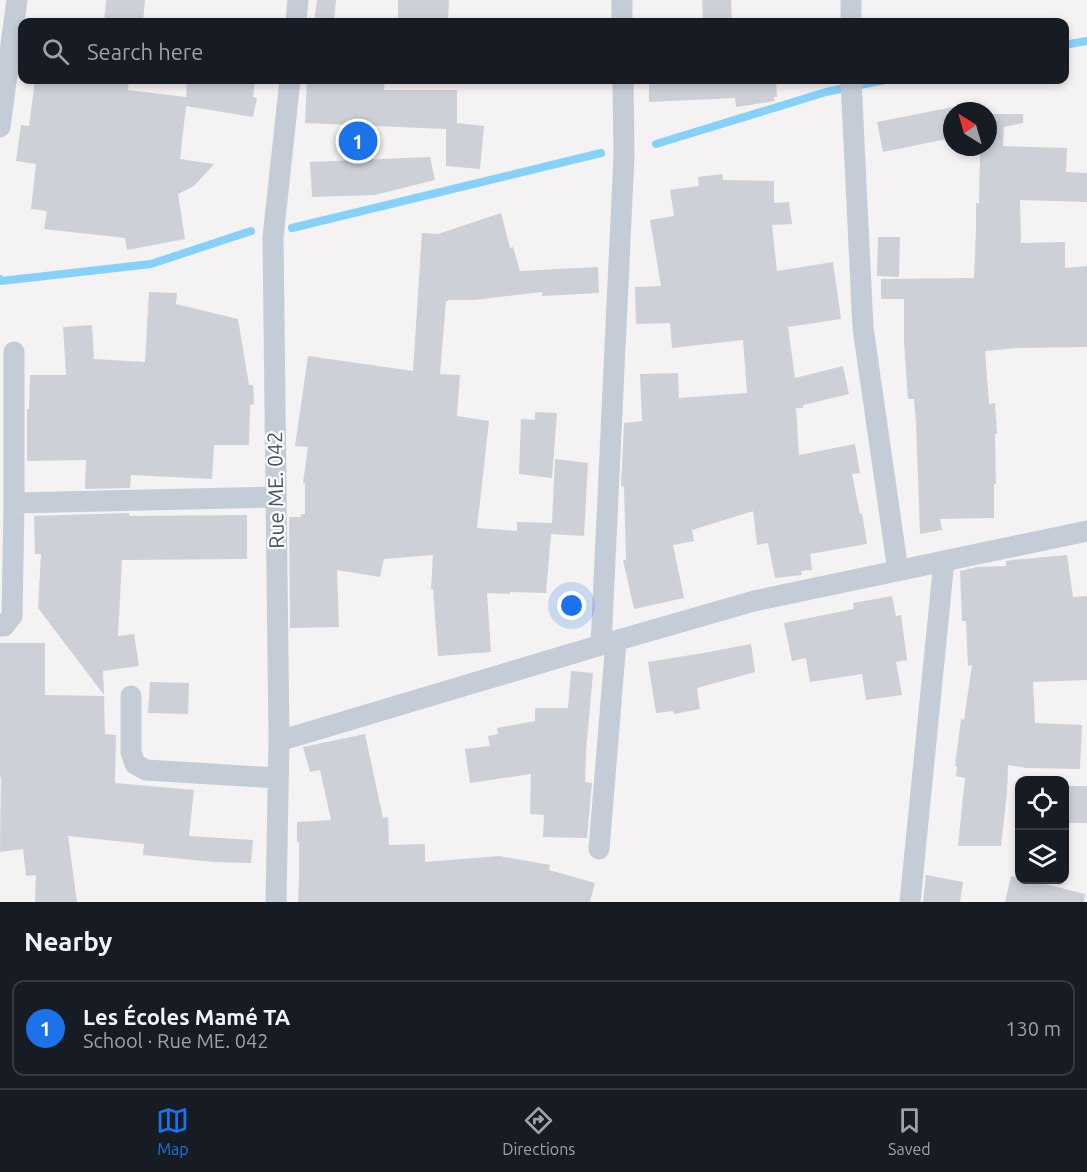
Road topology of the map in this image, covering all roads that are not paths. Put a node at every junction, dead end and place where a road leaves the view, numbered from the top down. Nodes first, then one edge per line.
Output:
1 (17, 0) edge
2 (298, 0) edge
3 (622, 0) edge
4 (851, 0) edge
5 (296, 18) edge
6 (622, 18) edge
7 (851, 18) edge
8 (290, 84) edge
9 (623, 84) edge
10 (851, 84) edge
11 (0, 127) edge
12 (14, 352) dead end
13 (276, 496) junction
14 (14, 503) junction
15 (1087, 531) edge
16 (944, 561) junction
17 (898, 571) junction
18 (0, 626) edge
19 (608, 643) junction
20 (131, 696) dead end
21 (279, 741) junction
22 (278, 778) junction
23 (599, 849) dead end
24 (276, 902) edge
25 (910, 902) edge

1 - 11 street
2 - 5 street
3 - 6 street
4 - 7 street
8 - 13 street, Rue ME. 042
9 - 19 street
10 - 17 street
12 - 14 street
13 - 14 street
13 - 21 street, Rue ME. 042
14 - 18 street
15 - 16 street
16 - 17 street
16 - 25 street
17 - 19 street
19 - 21 street
19 - 23 street
20 - 22 street
21 - 22 street, Rue ME. 042
22 - 24 street, Rue ME. 042

